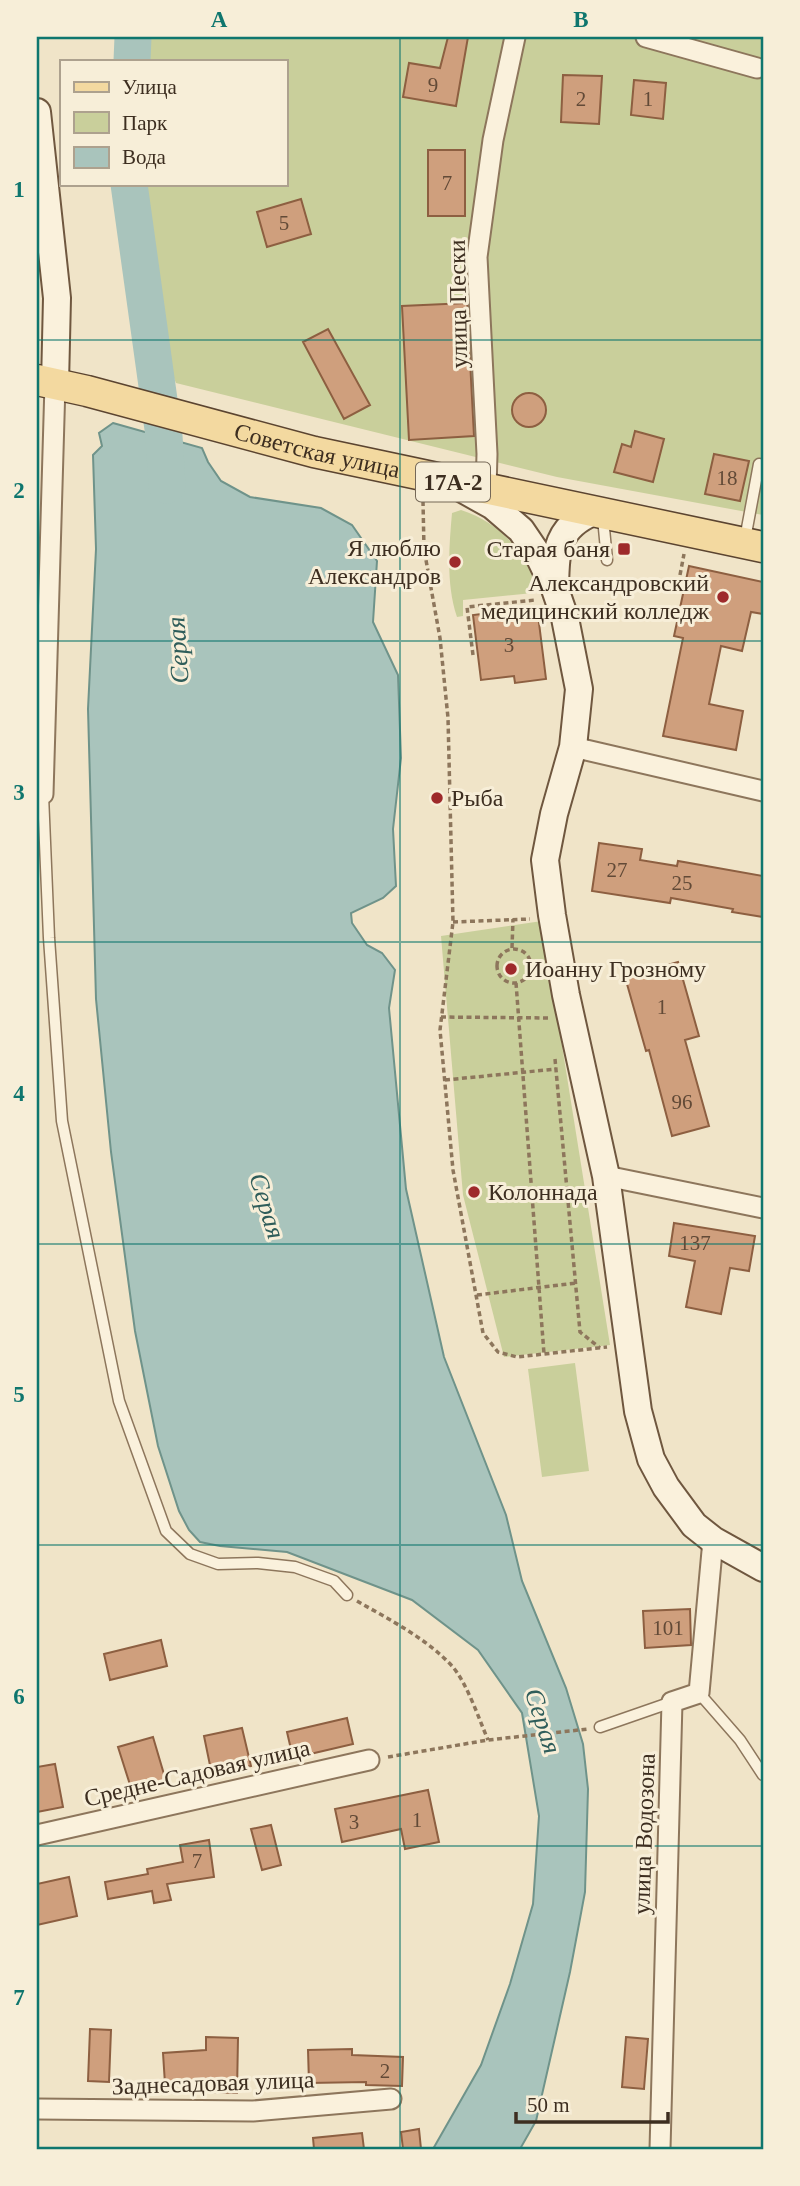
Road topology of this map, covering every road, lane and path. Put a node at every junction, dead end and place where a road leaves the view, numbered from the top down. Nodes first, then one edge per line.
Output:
1 (515, 37) edge
2 (646, 37) edge
3 (757, 68) dead end
4 (37, 112) edge
5 (46, 382) edge
6 (759, 464) dead end
7 (435, 486) junction
8 (486, 489) junction
9 (598, 513) junction
10 (753, 545) edge
11 (685, 548) dead end
12 (607, 560) dead end
13 (680, 575) dead end
14 (548, 594) junction
15 (472, 655) dead end
16 (573, 747) junction
17 (763, 791) edge
18 (40, 796) edge
19 (535, 918) dead end
20 (513, 919) junction
21 (453, 922) junction
22 (512, 948) junction
23 (516, 983) junction
24 (442, 1017) junction
25 (519, 1018) junction
26 (553, 1018) dead end
27 (555, 1056) dead end
28 (555, 1069) junction
29 (565, 1069) dead end
30 (522, 1072) junction
31 (445, 1080) junction
32 (606, 1176) junction
33 (763, 1208) edge
34 (576, 1283) junction
35 (539, 1288) junction
36 (477, 1295) junction
37 (629, 1345) junction
38 (600, 1348) junction
39 (544, 1354) junction
40 (713, 1540) junction
41 (763, 1568) edge
42 (347, 1595) joint
43 (699, 1693) junction
44 (672, 1702) junction
45 (600, 1727) joint
46 (488, 1740) junction
47 (369, 1760) joint
48 (763, 1775) edge
49 (37, 1835) edge
50 (391, 2099) dead end
51 (37, 2109) edge
52 (660, 2149) edge

1 - 8 street, улица Пески
2 - 3 street
4 - 5 main road
5 - 7 main road, Советская улица / 17А-2
5 - 18 street
6 - 10 lane
7 - 8 main road, Советская улица / 17А-2
7 - 14 main road
7 - 21 path
8 - 9 main road, Советская улица / 17А-2
9 - 10 main road, Советская улица / 17А-2
9 - 12 lane
9 - 14 main road
11 - 13 path
14 - 15 path
14 - 16 main road
16 - 17 street
16 - 32 main road
18 - 42 lane
19 - 20 path
20 - 21 path
20 - 22 path
21 - 24 path
22 - 23 path
22 - 23 path
23 - 25 path
24 - 25 path
24 - 31 path
25 - 26 path
25 - 30 path
27 - 28 path
28 - 29 path
28 - 30 path
28 - 34 path
30 - 31 path
30 - 35 path
31 - 36 path
32 - 33 street
32 - 37 main road
34 - 35 path
34 - 38 path
35 - 36 path
35 - 39 path
36 - 39 path
37 - 38 path
37 - 40 main road
38 - 39 path
40 - 41 main road
40 - 43 street
42 - 46 path
43 - 44 street
43 - 48 lane
44 - 45 lane
44 - 52 street, улица Водозона
45 - 46 path
46 - 47 path
47 - 49 street, Средне-Садовая улица
50 - 51 street, Заднесадовая улица

